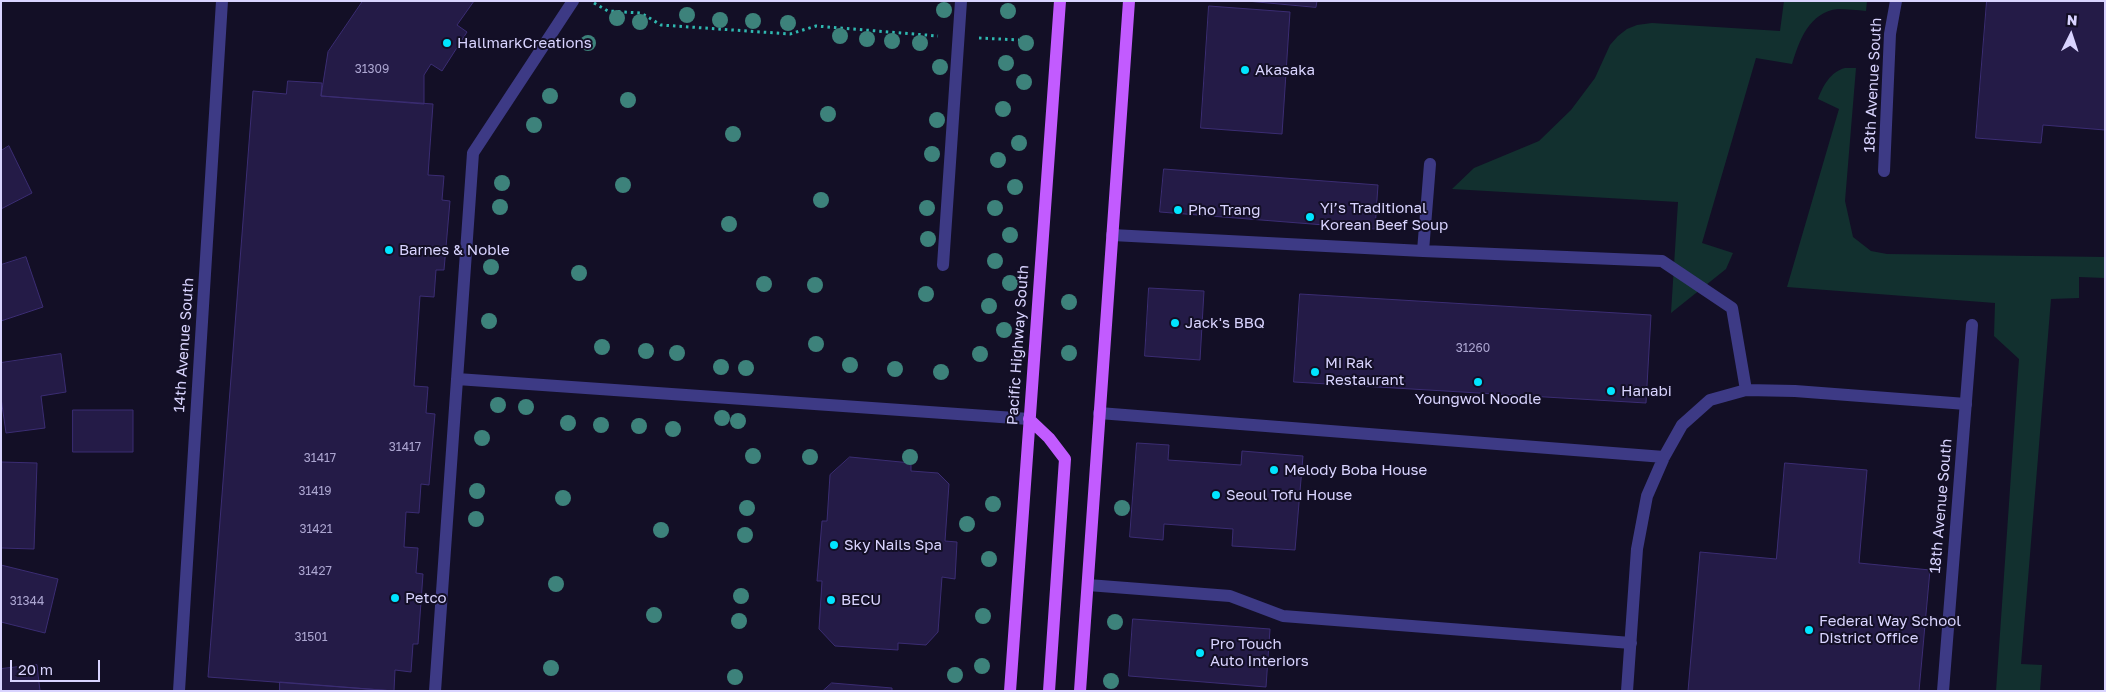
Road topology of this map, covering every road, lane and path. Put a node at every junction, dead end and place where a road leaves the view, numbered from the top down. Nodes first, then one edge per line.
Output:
1 (222, 1) edge
2 (573, 1) edge
3 (591, 1) edge
4 (961, 1) edge
5 (1060, 1) edge
6 (1129, 1) edge
7 (1896, 1) edge
8 (958, 37) junction
9 (1019, 40) dead end
10 (1430, 164) dead end
11 (1884, 171) dead end
12 (1112, 235) junction
13 (1423, 251) junction
14 (943, 265) dead end
15 (1972, 324) dead end
16 (457, 379) junction
17 (1746, 390) junction
18 (1966, 404) junction
19 (1099, 413) junction
20 (1029, 419) junction
21 (1664, 457) junction
22 (1088, 585) junction
23 (1631, 643) junction
24 (179, 691) edge
25 (435, 691) edge
26 (1010, 691) edge
27 (1050, 691) edge
28 (1080, 691) edge
29 (1627, 691) edge
30 (1943, 691) edge

1 - 24 street, 14th Avenue South
2 - 16 street
3 - 8 path
4 - 8 street
5 - 20 main road, Pacific Highway South
6 - 12 main road
7 - 11 street, 18th Avenue South
8 - 9 path
8 - 14 street
10 - 13 street
12 - 13 street
12 - 19 main road
13 - 17 street
15 - 18 street, 18th Avenue South
16 - 20 street
16 - 25 street
17 - 18 street
17 - 21 street
18 - 30 street, 18th Avenue South
19 - 21 street
19 - 22 main road
20 - 26 main road, Pacific Highway South
20 - 27 main road
21 - 23 street
22 - 23 street
22 - 28 main road
23 - 29 street

